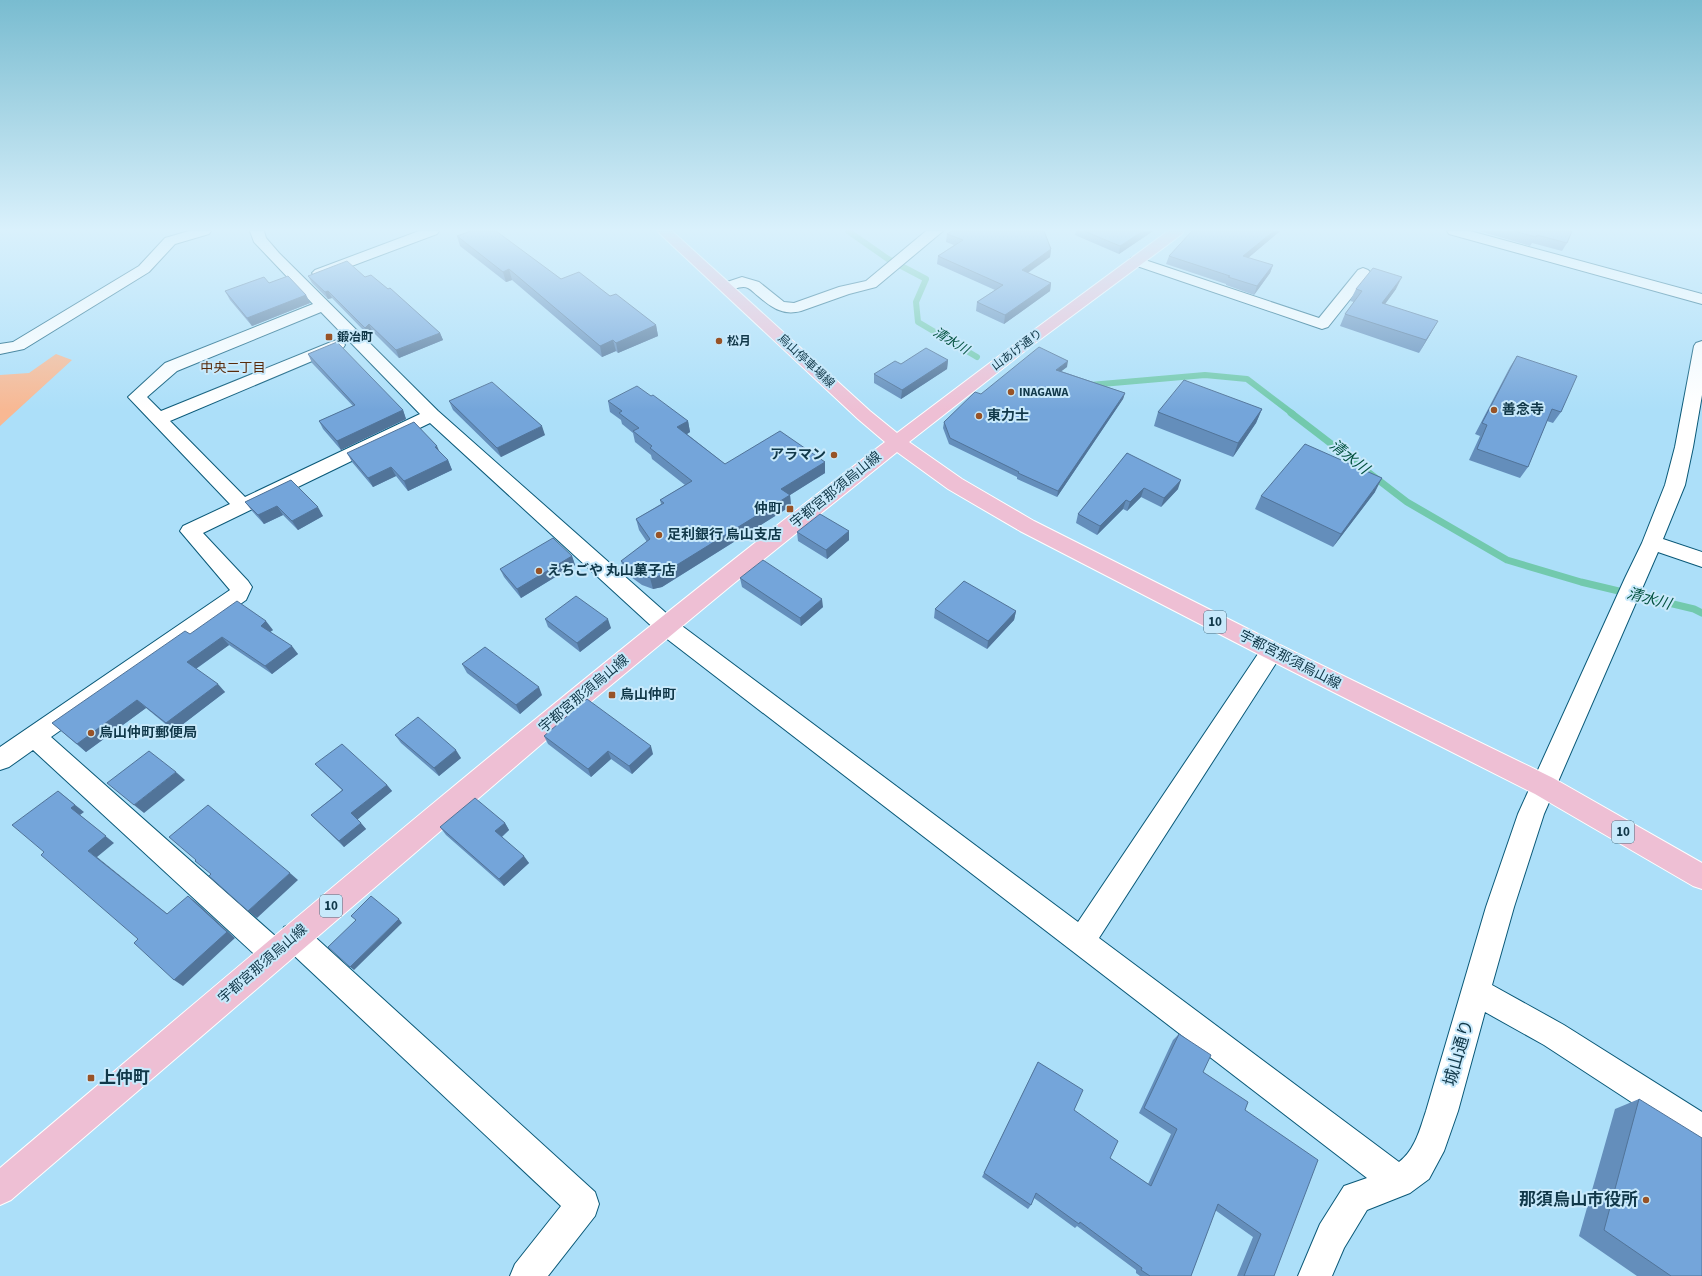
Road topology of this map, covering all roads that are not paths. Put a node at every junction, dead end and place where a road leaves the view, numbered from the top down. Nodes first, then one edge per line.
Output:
1 (110, 291) edge
2 (308, 291) edge
3 (730, 291) edge
4 (761, 291) edge
5 (843, 291) edge
6 (1097, 291) edge
7 (1223, 291) edge
8 (1349, 291) edge
9 (1671, 291) edge
10 (1702, 299) edge
11 (323, 306) junction
12 (354, 337) junction
13 (1702, 346) edge
14 (0, 349) edge
15 (432, 415) junction
16 (158, 419) junction
17 (896, 442) junction
18 (242, 505) junction
19 (1652, 543) junction
20 (1702, 560) edge
21 (666, 626) junction
22 (1272, 651) junction
23 (34, 736) junction
24 (0, 760) edge
25 (1544, 786) junction
26 (1702, 877) edge
27 (1082, 940) junction
28 (285, 945) junction
29 (1477, 992) junction
30 (1702, 1130) edge
31 (1398, 1182) junction
32 (0, 1189) edge
33 (527, 1276) edge
34 (1315, 1276) edge

1 - 14 street
2 - 11 street
3 - 17 main road, 烏山停車場線
4 - 5 street
6 - 17 main road, 山あげ通り
7 - 8 street
9 - 10 street
11 - 12 street
11 - 16 street
12 - 15 street
12 - 16 street
13 - 19 street, 城山通り
15 - 18 street
15 - 21 street
16 - 18 street
17 - 21 main road, 宇都宮那須烏山線 / 10
17 - 22 main road, 宇都宮那須烏山線 / 10
18 - 23 street
19 - 20 street
19 - 25 street, 城山通り
21 - 27 street
21 - 28 main road, 宇都宮那須烏山線 / 10
22 - 25 main road, 宇都宮那須烏山線 / 10
22 - 27 street
23 - 24 street
23 - 28 street
25 - 26 main road, 宇都宮那須烏山線 / 10
25 - 29 street, 城山通り
27 - 31 street
28 - 32 main road, 宇都宮那須烏山線 / 10
28 - 33 street
29 - 30 street
29 - 31 street, 城山通り
31 - 34 street, 城山通り

